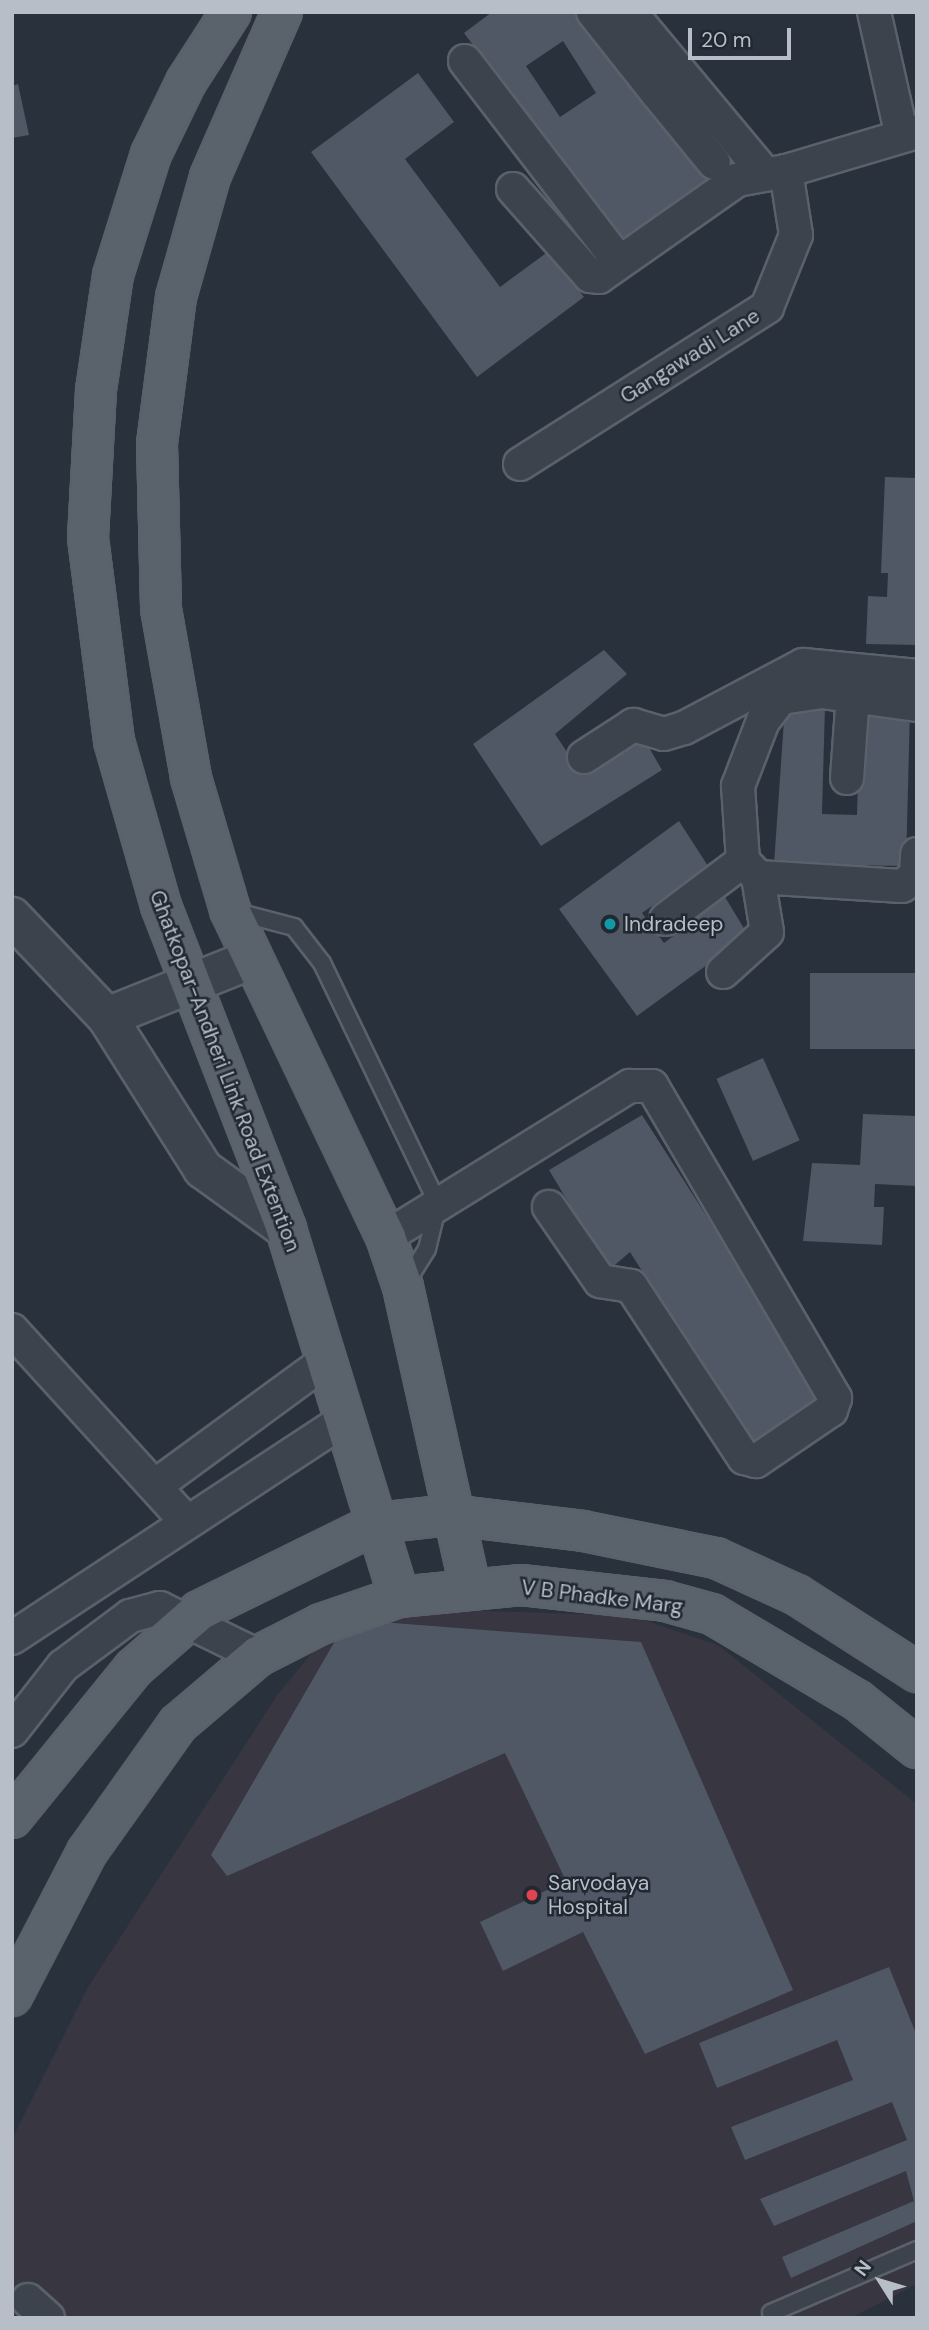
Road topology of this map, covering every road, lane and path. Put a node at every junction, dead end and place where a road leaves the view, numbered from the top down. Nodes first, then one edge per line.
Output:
1 (231, 12) edge
2 (282, 12) edge
3 (593, 12) edge
4 (630, 12) edge
5 (874, 12) edge
6 (465, 61) dead end
7 (669, 83) junction
8 (909, 134) edge
9 (714, 163) dead end
10 (775, 172) junction
11 (513, 189) dead end
12 (619, 262) junction
13 (520, 464) dead end
14 (917, 676) edge
15 (761, 685) junction
16 (853, 695) junction
17 (917, 705) edge
18 (763, 721) junction
19 (584, 757) dead end
20 (847, 778) dead end
21 (917, 855) edge
22 (750, 869) junction
23 (230, 910) junction
24 (12, 917) edge
25 (666, 919) dead end
26 (252, 959) junction
27 (723, 972) dead end
28 (190, 986) junction
29 (107, 1017) junction
30 (438, 1204) junction
31 (549, 1207) dead end
32 (286, 1228) junction
33 (386, 1237) junction
34 (403, 1287) junction
35 (12, 1330) edge
36 (327, 1360) junction
37 (346, 1419) junction
38 (155, 1486) junction
39 (451, 1515) junction
40 (187, 1521) junction
41 (378, 1523) junction
42 (740, 1569) junction
43 (470, 1587) junction
44 (400, 1597) junction
45 (712, 1614) junction
46 (190, 1618) junction
47 (853, 1631) junction
48 (12, 1639) edge
49 (258, 1656) junction
50 (917, 1672) edge
51 (816, 1675) junction
52 (12, 1731) edge
53 (917, 1748) edge
54 (12, 1818) edge
55 (12, 1996) edge
56 (917, 2250) edge
57 (771, 2313) dead end

1 - 28 main road, Ghatkopar-Andheri Link Road Extention
2 - 23 main road
3 - 7 street
4 - 7 street
5 - 8 street
6 - 12 street
7 - 9 street
7 - 10 street
8 - 10 street
10 - 12 street
10 - 13 street, Gangawadi Lane
11 - 12 street
14 - 15 street
15 - 18 street
15 - 19 street
16 - 17 street
16 - 18 street
16 - 20 street
18 - 22 street
21 - 22 street
22 - 25 street
22 - 27 street
23 - 26 main road
23 - 30 lane
24 - 29 street
26 - 28 street
26 - 33 main road
28 - 29 street
28 - 32 main road, Ghatkopar-Andheri Link Road Extention
29 - 32 street
30 - 31 street
30 - 33 street
30 - 34 lane
32 - 36 main road, Ghatkopar-Andheri Link Road Extention
33 - 34 main road
34 - 39 main road
35 - 38 street
36 - 37 main road, Ghatkopar-Andheri Link Road Extention
36 - 38 street
37 - 40 street
37 - 41 main road, Ghatkopar-Andheri Link Road Extention
38 - 40 street
39 - 41 main road
39 - 42 main road
39 - 43 main road
40 - 48 street
41 - 44 main road, Ghatkopar-Andheri Link Road Extention
41 - 46 main road
42 - 45 main road
42 - 47 main road
43 - 44 main road, V B Phadke Marg
43 - 45 main road, V B Phadke Marg
44 - 49 main road, V B Phadke Marg
45 - 51 main road, V B Phadke Marg
46 - 49 street
46 - 52 street
46 - 54 main road
47 - 50 main road
47 - 51 main road
49 - 55 main road, V B Phadke Marg
51 - 53 main road, V B Phadke Marg
56 - 57 lane

